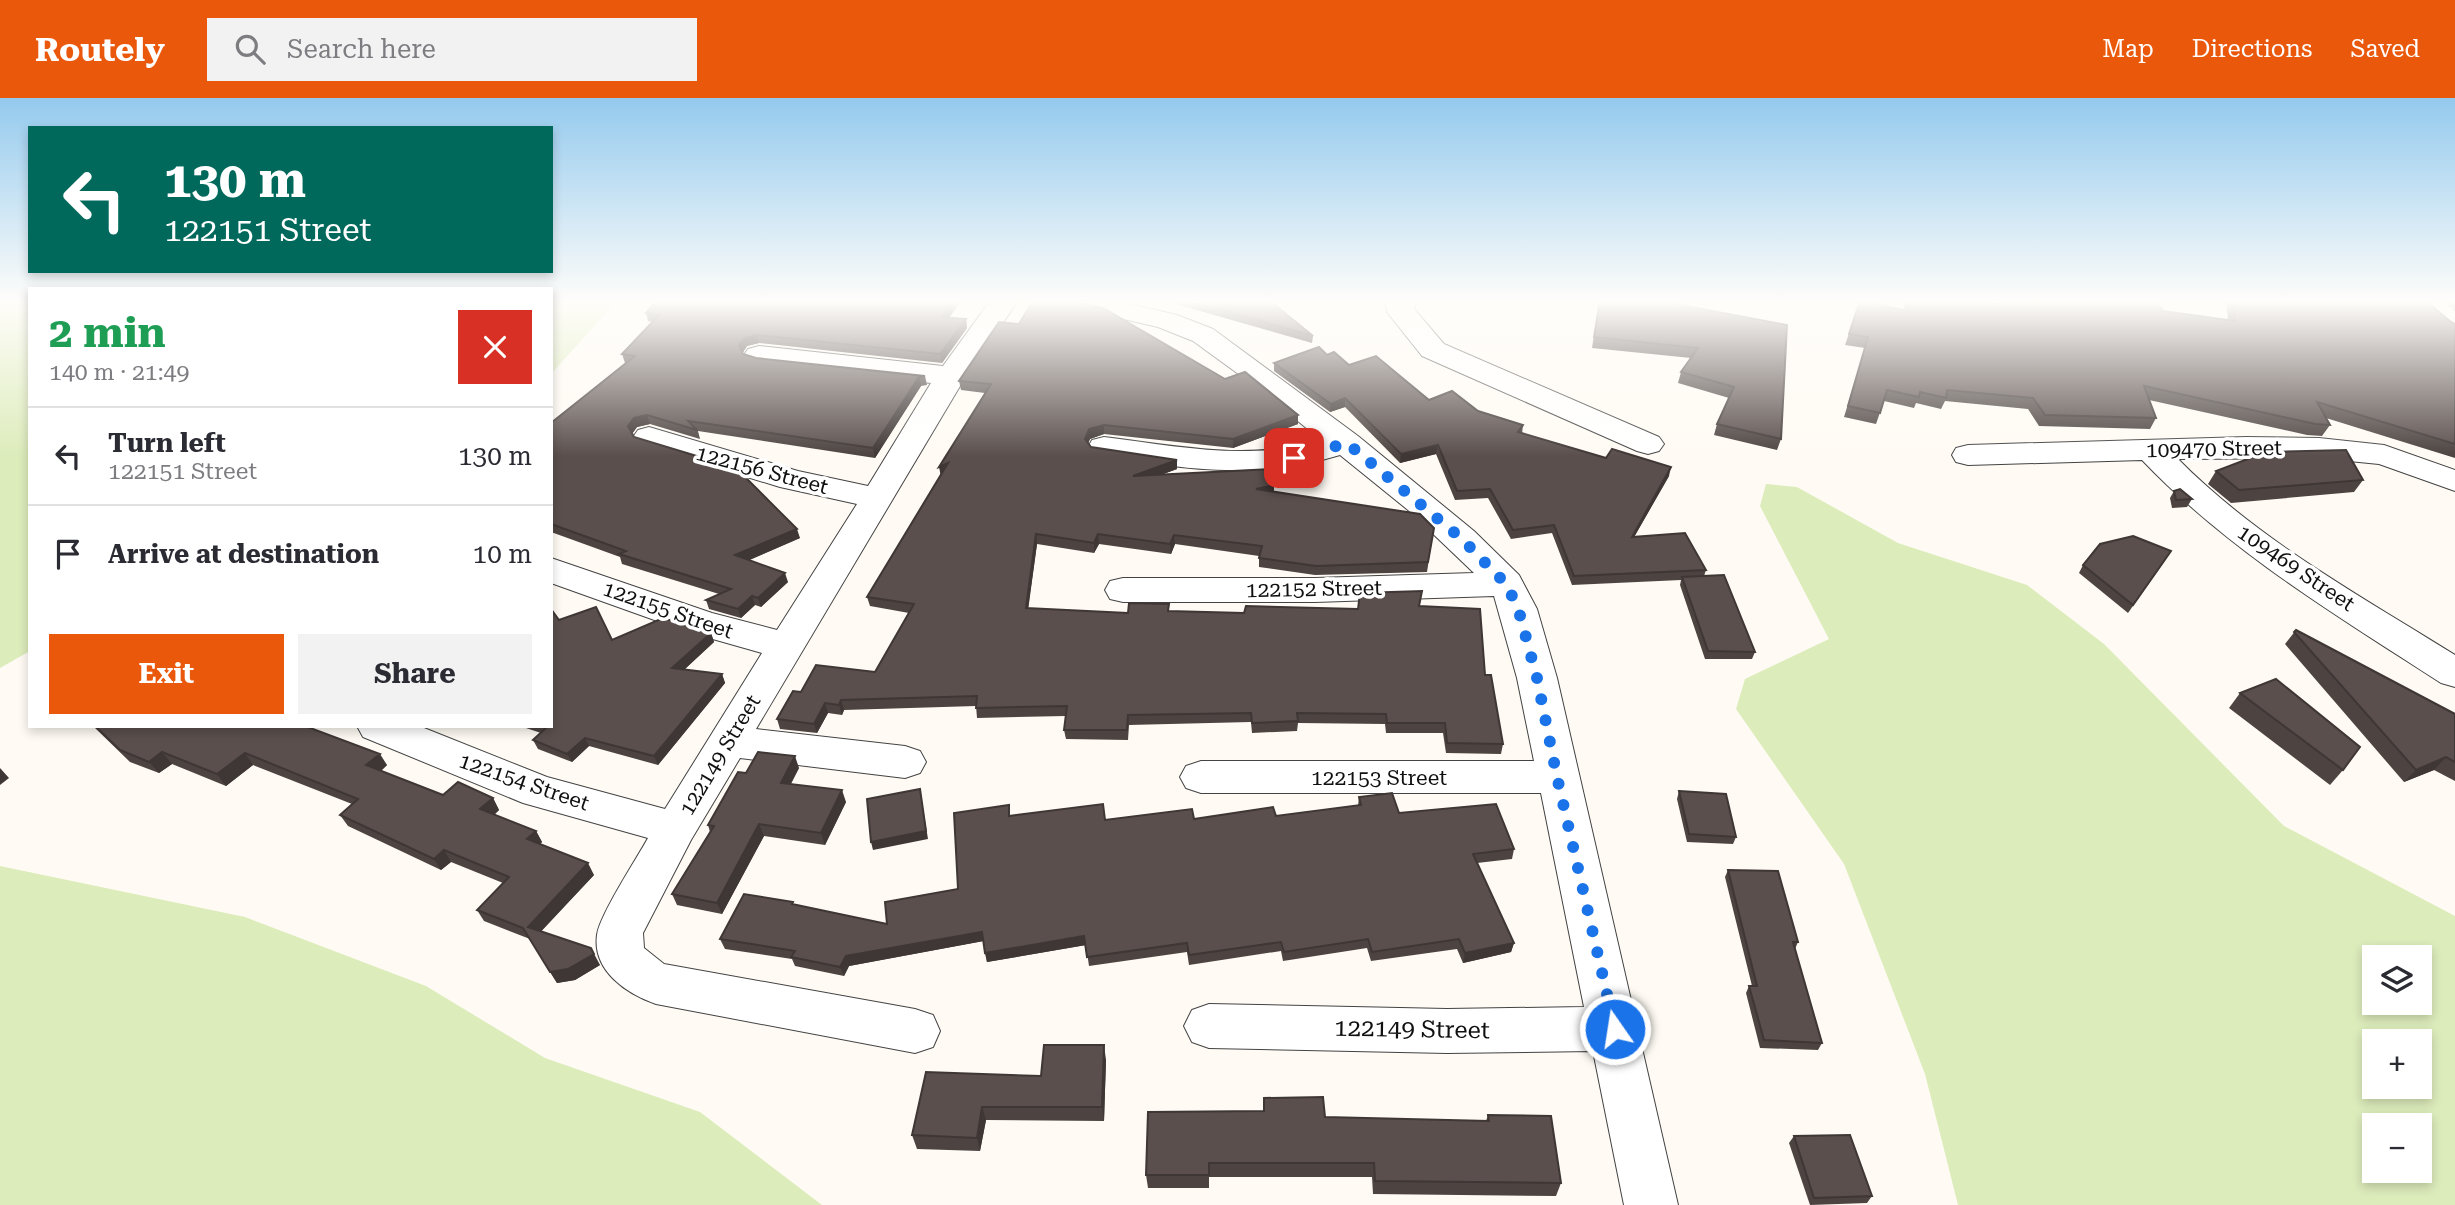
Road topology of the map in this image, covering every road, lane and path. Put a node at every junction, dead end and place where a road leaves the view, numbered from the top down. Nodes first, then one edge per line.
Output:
1 (967, 353) edge
2 (1228, 353) edge
3 (1439, 353) edge
4 (759, 355) edge
5 (951, 376) junction
6 (649, 437) dead end
7 (1347, 443) junction
8 (1648, 444) dead end
9 (1104, 447) edge
10 (2150, 449) junction
11 (1968, 455) dead end
12 (2455, 481) edge
13 (877, 498) junction
14 (553, 571) edge
15 (1506, 584) junction
16 (1123, 590) dead end
17 (786, 646) junction
18 (2455, 673) edge
19 (382, 728) edge
20 (728, 741) junction
21 (905, 762) dead end
22 (1201, 777) dead end
23 (1557, 777) junction
24 (675, 829) junction
25 (1209, 1026) dead end
26 (1615, 1029) junction
27 (915, 1031) dead end
28 (1651, 1205) edge

1 - 5 street, 122149 Street
2 - 7 street
3 - 8 street
4 - 5 street
5 - 13 street, 122149 Street
6 - 13 street, 122156 Street
7 - 9 street
7 - 15 street
10 - 11 street, 109470 Street
10 - 12 street, 109470 Street
10 - 18 street, 109469 Street
13 - 17 street, 122149 Street
14 - 17 street, 122155 Street
15 - 16 street, 122152 Street
15 - 23 street
17 - 20 street, 122149 Street
19 - 24 street, 122154 Street
20 - 21 street
20 - 24 street, 122149 Street
22 - 23 street, 122153 Street
23 - 26 street
24 - 27 street, 122149 Street
25 - 26 street, 122149 Street
26 - 28 street

